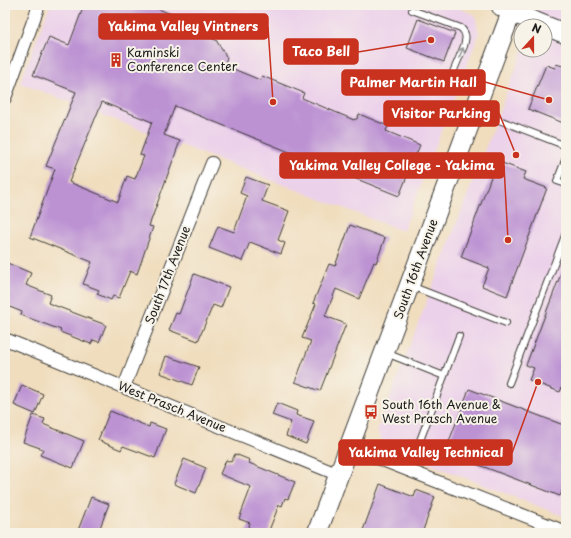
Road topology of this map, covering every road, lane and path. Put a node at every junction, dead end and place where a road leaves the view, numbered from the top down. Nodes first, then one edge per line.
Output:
1 (39, 5) edge
2 (508, 8) edge
3 (412, 10) dead end
4 (566, 34) edge
5 (446, 89) dead end
6 (5, 98) edge
7 (475, 110) junction
8 (566, 146) edge
9 (566, 158) edge
10 (212, 163) dead end
11 (566, 184) edge
12 (566, 233) edge
13 (410, 285) junction
14 (506, 323) dead end
15 (459, 336) dead end
16 (5, 339) edge
17 (385, 352) junction
18 (444, 376) junction
19 (509, 382) dead end
20 (124, 387) junction
21 (350, 447) junction
22 (409, 470) junction
23 (339, 475) junction
24 (566, 532) edge
25 (317, 533) edge

1 - 6 street
2 - 4 main road
2 - 7 main road, South 16th Avenue
5 -> 3 lane
7 - 8 lane
7 - 13 main road, South 16th Avenue
9 - 11 lane
10 - 20 street, South 17th Avenue
12 - 19 lane
13 - 14 lane
13 - 17 main road, South 16th Avenue
15 - 18 lane
16 - 20 street, West Prasch Avenue
17 - 18 lane
17 - 21 main road, South 16th Avenue
18 - 22 lane
20 - 23 street, West Prasch Avenue
21 - 22 street
21 - 23 main road, South 16th Avenue
22 - 24 street
23 - 25 main road, South 16th Avenue

